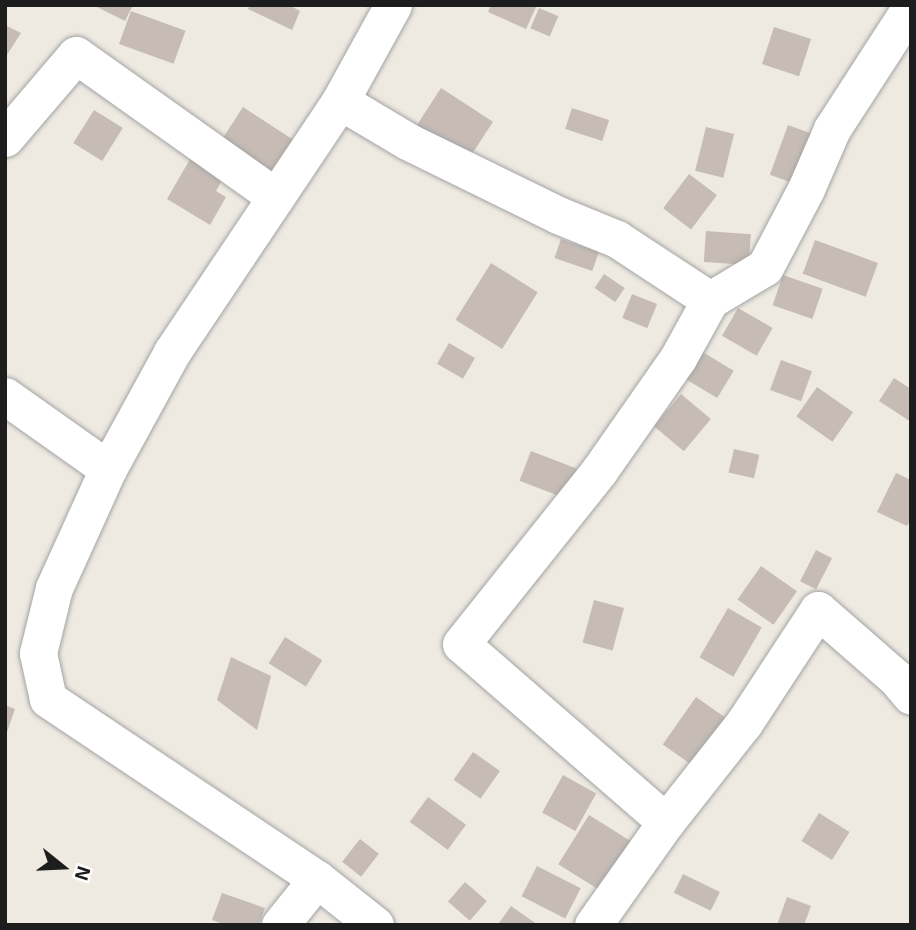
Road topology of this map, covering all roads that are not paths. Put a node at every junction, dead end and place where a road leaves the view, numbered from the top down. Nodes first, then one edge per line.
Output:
1 (393, 5) edge
2 (911, 7) edge
3 (340, 101) junction
4 (5, 138) edge
5 (276, 197) junction
6 (710, 300) junction
7 (5, 396) edge
8 (108, 469) junction
9 (911, 696) edge
10 (666, 822) junction
11 (317, 879) junction
12 (280, 925) edge
13 (375, 925) edge
14 (593, 925) edge

1 - 3 street
2 - 6 street
3 - 5 street
3 - 6 street
4 - 5 street
5 - 8 street
6 - 10 street
7 - 8 street
8 - 11 street
9 - 10 street
10 - 14 street
11 - 12 street
11 - 13 street

